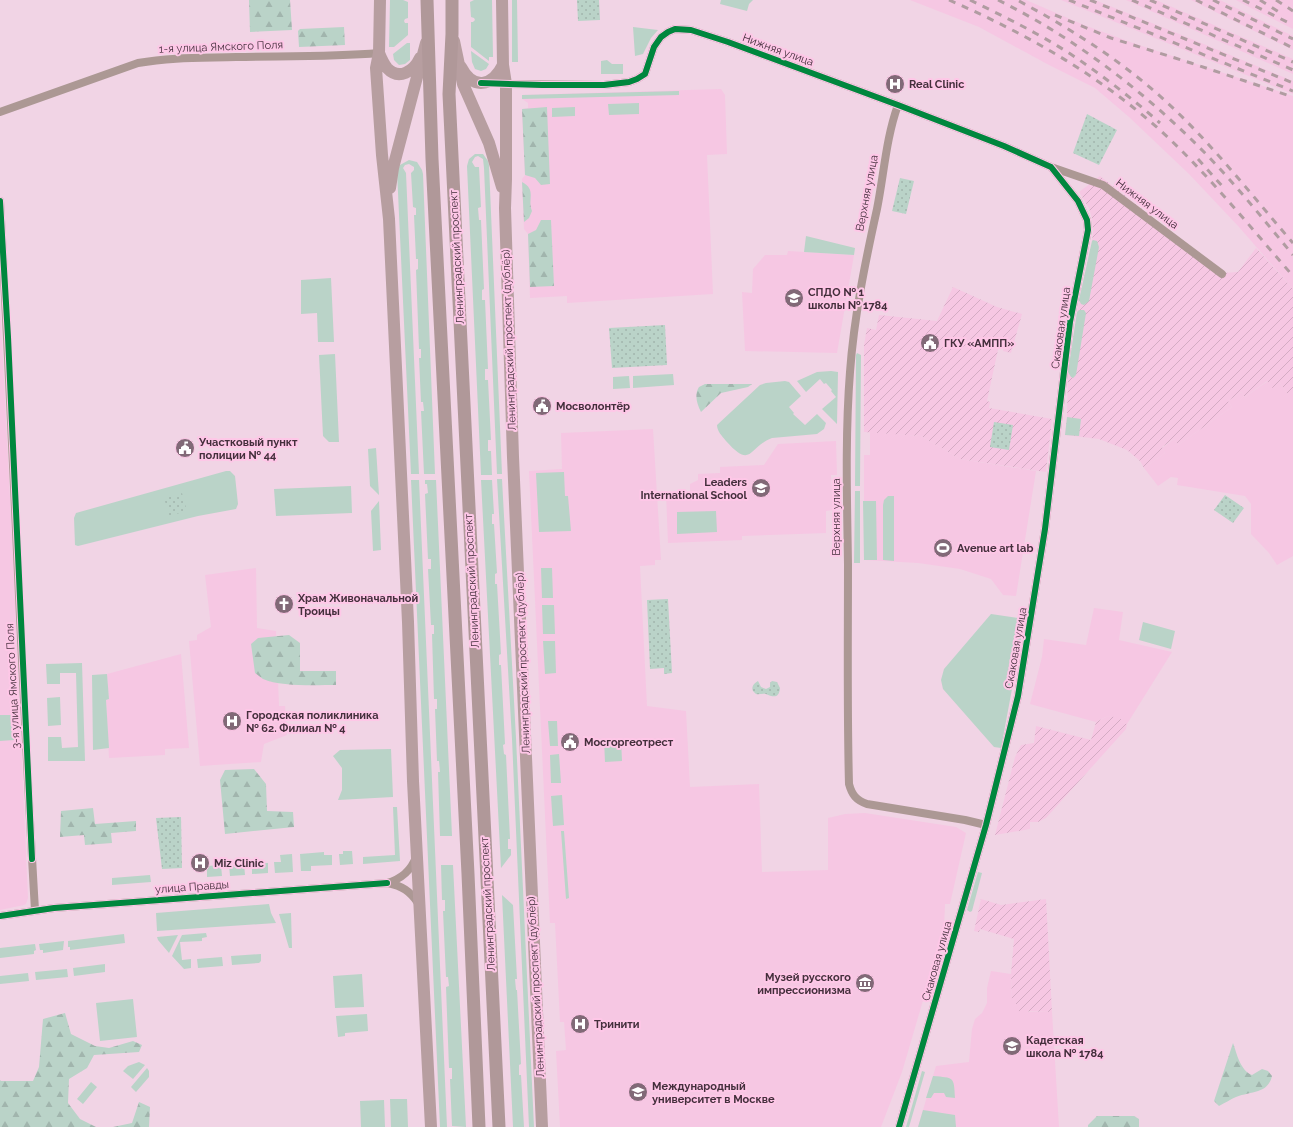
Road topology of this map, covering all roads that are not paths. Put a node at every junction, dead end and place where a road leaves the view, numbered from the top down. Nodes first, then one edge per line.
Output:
1 (380, 0) edge
2 (427, 0) edge
3 (452, 0) edge
4 (502, 0) edge
5 (452, 34) junction
6 (427, 35) junction
7 (425, 48) junction
8 (379, 53) junction
9 (457, 56) junction
10 (503, 65) junction
11 (481, 83) junction
12 (506, 84) junction
13 (898, 105) junction
14 (0, 112) edge
15 (1053, 169) junction
16 (505, 200) junction
17 (0, 201) edge
18 (389, 219) junction
19 (1222, 274) dead end
20 (986, 825) junction
21 (417, 854) junction
22 (387, 883) junction
23 (420, 906) junction
24 (34, 910) junction
25 (0, 916) edge
26 (431, 1127) edge
27 (479, 1127) edge
28 (499, 1127) edge
29 (542, 1127) edge
30 (899, 1127) edge

1 - 8 main road
2 - 6 main road, Ленинградский проспект
3 - 5 main road, Ленинградский проспект
4 - 10 main road, Ленинградский проспект (дублёр)
5 - 9 main road, Ленинградский проспект (дублёр)
5 - 28 main road, Ленинградский проспект
6 - 7 main road
6 - 27 main road, Ленинградский проспект
7 - 8 main road
7 - 18 main road
8 - 14 street, 1-я улица Ямского Поля
8 - 18 main road
9 - 11 main road
9 - 16 main road, Ленинградский проспект (дублёр)
10 - 11 main road
10 - 12 main road, Ленинградский проспект (дублёр)
11 - 12 main road
12 - 13 street, Нижняя улица
12 - 16 main road, Ленинградский проспект (дублёр)
13 - 15 street, Нижняя улица
13 - 20 street, Верхняя улица
15 - 19 street, Нижняя улица
15 - 20 street, Скаковая улица
16 - 29 main road, Ленинградский проспект (дублёр)
17 - 24 street, 3-я улица Ямского Поля
18 - 21 main road
20 - 30 street, Скаковая улица
21 - 22 street, улица Правды
21 - 23 main road
22 - 23 street, улица Правды
22 - 24 street, улица Правды
23 - 26 main road
24 - 25 street, улица Правды

